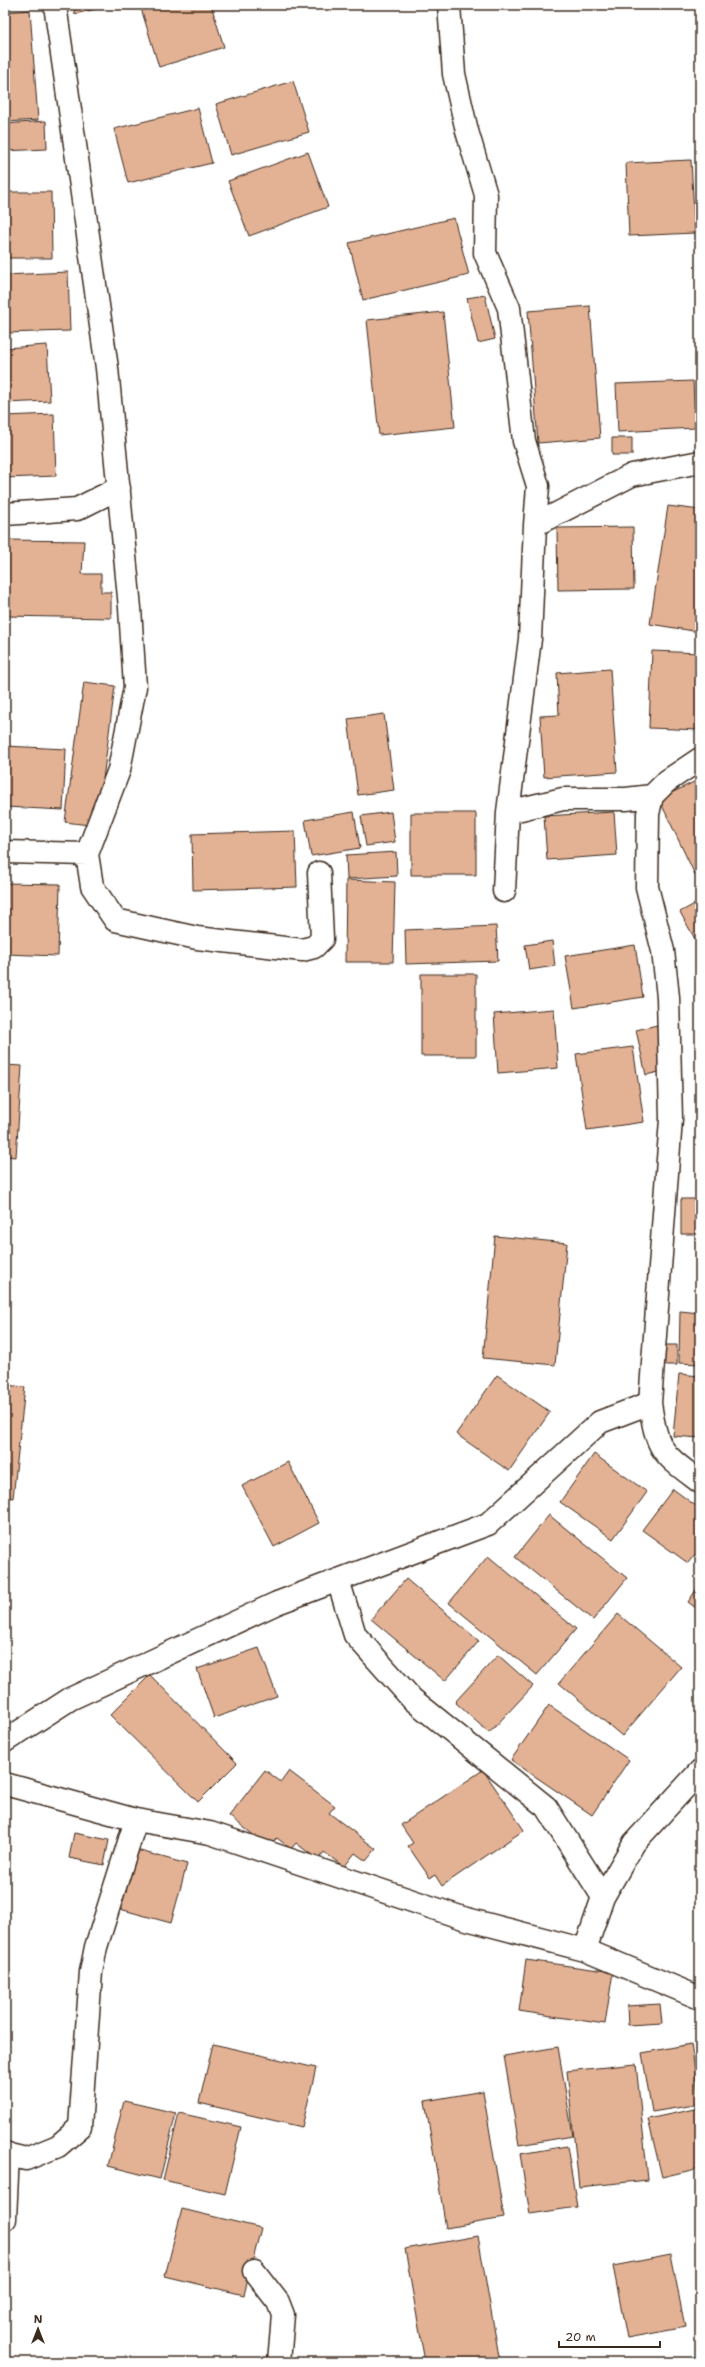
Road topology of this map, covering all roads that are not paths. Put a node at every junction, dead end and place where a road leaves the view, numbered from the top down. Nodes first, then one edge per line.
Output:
1 (55, 5) edge
2 (449, 5) edge
3 (700, 462) edge
4 (119, 488) junction
5 (5, 514) edge
6 (535, 525) junction
7 (700, 759) edge
8 (652, 796) junction
9 (508, 812) junction
10 (5, 852) edge
11 (87, 854) junction
12 (319, 873) dead end
13 (504, 890) dead end
14 (650, 1403) junction
15 (700, 1482) edge
16 (338, 1580) junction
17 (5, 1741) edge
18 (700, 1771) edge
19 (5, 1784) edge
20 (136, 1820) junction
21 (603, 1897) junction
22 (586, 1950) junction
23 (700, 1998) edge
24 (6, 2154) edge
25 (5, 2219) edge
26 (254, 2271) dead end
27 (279, 2362) edge

1 - 4 street
2 - 6 street
3 - 6 street
4 - 5 street
4 - 11 street
6 - 9 street
7 - 8 street
8 - 9 street
8 - 14 street
9 - 13 street
10 - 11 street
11 - 12 street
14 - 15 street
14 - 16 street
16 - 17 street
16 - 21 street
18 - 21 street
19 - 20 street
20 - 22 street
20 - 24 street
21 - 22 street
22 - 23 street
24 - 25 street
26 - 27 street

